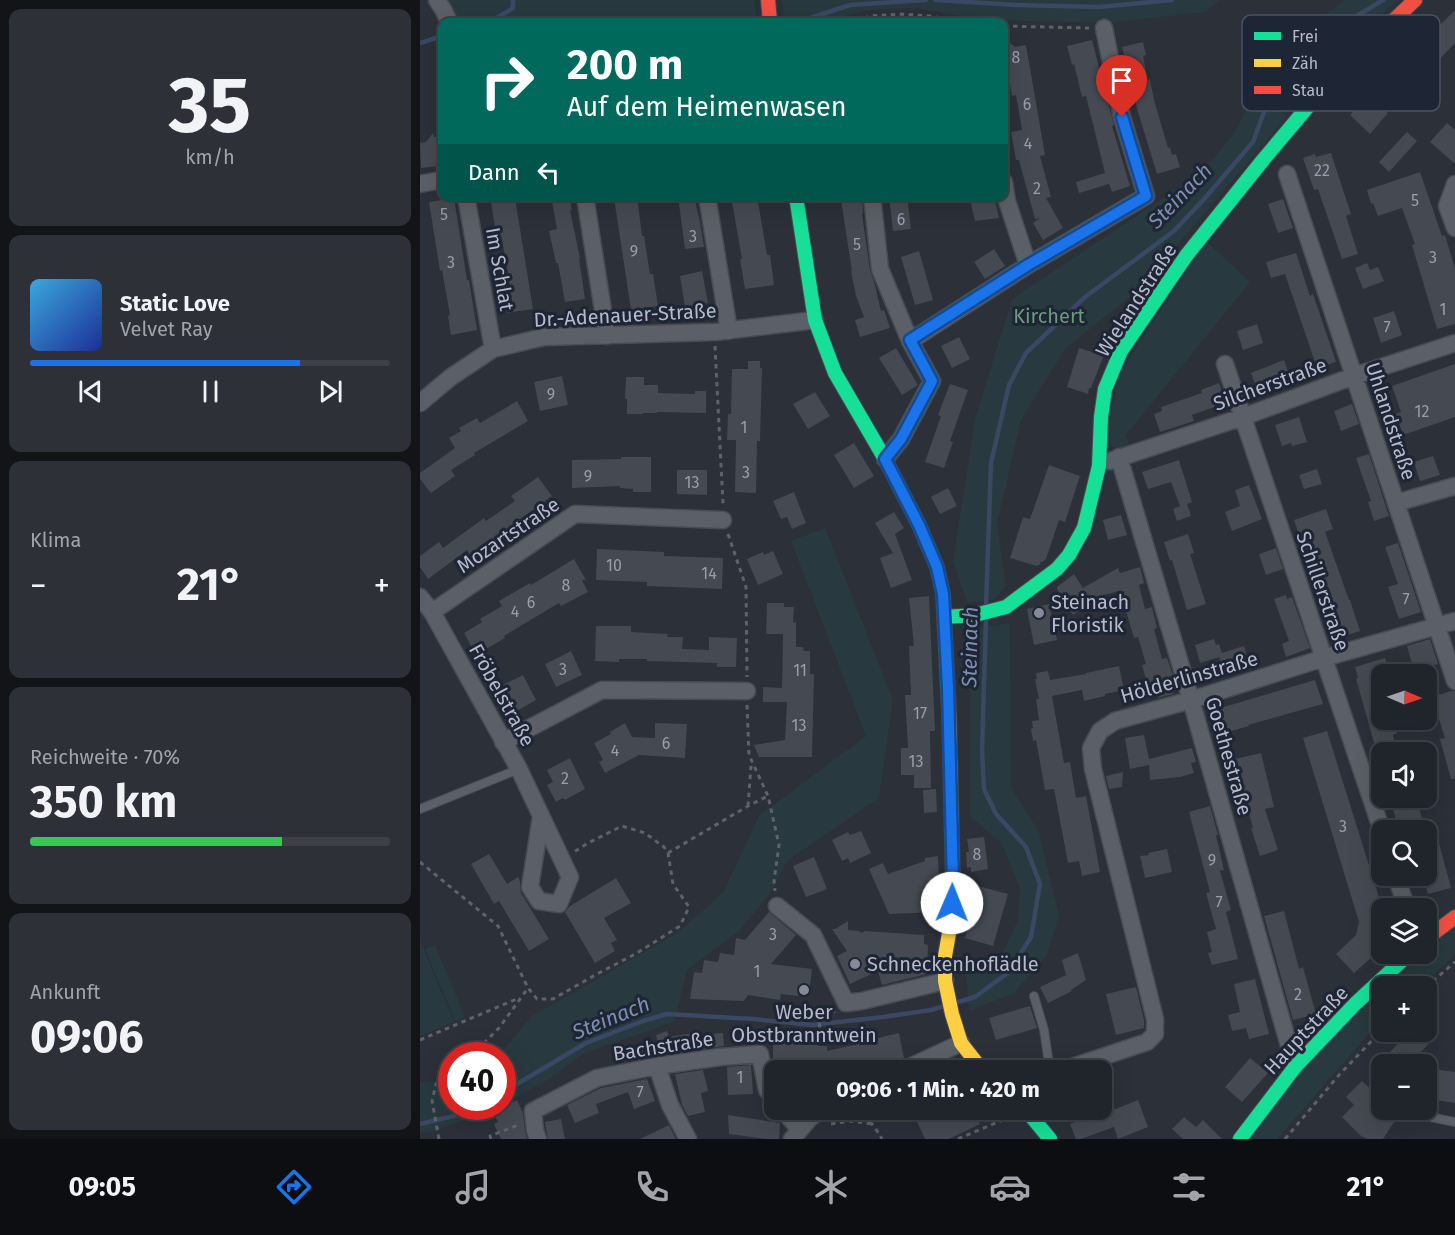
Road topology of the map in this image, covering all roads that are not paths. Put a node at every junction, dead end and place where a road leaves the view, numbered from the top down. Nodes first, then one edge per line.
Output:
1 (437, 0) edge
2 (768, 0) edge
3 (1415, 0) edge
4 (1399, 15) edge
5 (447, 18) edge
6 (770, 18) edge
7 (1104, 28) road end
8 (1304, 111) edge
9 (1287, 174) dead end
10 (438, 181) edge
11 (420, 184) edge
12 (1455, 184) edge
13 (467, 201) edge
14 (586, 201) edge
15 (708, 201) edge
16 (797, 201) edge
17 (873, 201) edge
18 (1007, 201) edge
19 (1455, 228) edge
20 (1028, 265) junction
21 (815, 320) junction
22 (729, 331) junction
23 (607, 336) junction
24 (910, 340) junction
25 (1455, 343) edge
26 (493, 349) junction
27 (1225, 364) dead end
28 (1354, 376) junction
29 (420, 403) edge
30 (1243, 417) junction
31 (1119, 457) junction
32 (885, 459) junction
33 (1099, 466) junction
34 (1455, 486) edge
35 (1396, 503) junction
36 (723, 520) dead end
37 (420, 597) edge
38 (432, 612) junction
39 (945, 617) junction
40 (1455, 621) edge
41 (1436, 627) junction
42 (1324, 658) junction
43 (1455, 681) edge
44 (747, 691) road end
45 (1191, 700) junction
46 (503, 742) junction
47 (519, 770) junction
48 (420, 809) edge
49 (542, 817) junction
50 (1378, 820) edge
51 (777, 906) road end
52 (1455, 917) edge
53 (1437, 931) edge
54 (1398, 964) edge
55 (946, 988) junction
56 (1034, 996) dead end
57 (962, 1043) junction
58 (925, 1060) edge
59 (975, 1060) edge
60 (1048, 1060) edge
61 (1093, 1060) edge
62 (657, 1066) junction
63 (1294, 1067) junction
64 (764, 1075) edge
65 (1437, 1118) edge
66 (788, 1120) edge
67 (808, 1120) edge
68 (1030, 1120) edge
69 (1455, 1122) edge
70 (796, 1134) edge
71 (538, 1139) edge
72 (688, 1139) edge
73 (1050, 1139) edge
74 (1240, 1139) edge

1 - 5 street
2 - 6 street
3 - 4 street, Wielandstraße
7 - 20 street
8 - 33 street, Wielandstraße
9 - 28 street, Uhlandstraße
10 - 11 street
12 - 19 street
13 - 26 street, Im Schlat
14 - 23 street
15 - 22 street
16 - 21 street
17 - 24 street
18 - 20 street
20 - 24 street
21 - 22 street, Dr.-Adenauer-Straße
21 - 32 street
22 - 23 street, Dr.-Adenauer-Straße
23 - 26 street, Dr.-Adenauer-Straße
24 - 32 street
25 - 28 street, Silcherstraße
26 - 29 street, Dr.-Adenauer-Straße
27 - 30 street, Schillerstraße
28 - 30 street, Silcherstraße
28 - 35 street, Uhlandstraße
30 - 31 street, Silcherstraße
30 - 42 street, Schillerstraße
31 - 33 street, Silcherstraße
31 - 45 street, Goethestraße
32 - 39 street
33 - 39 street, Wielandstraße
34 - 35 street
35 - 41 street, Uhlandstraße
36 - 38 street, Mozartstraße
37 - 38 street, Fröbelstraße
38 - 46 street, Fröbelstraße
39 - 55 street
40 - 41 street, Hölderlinstraße
41 - 42 street, Hölderlinstraße
41 - 43 street, Uhlandstraße
42 - 45 street, Hölderlinstraße
42 - 50 street, Schillerstraße
44 - 46 street
45 - 61 street, Hölderlinstraße
45 - 63 street, Goethestraße
46 - 47 street, Fröbelstraße
47 - 48 lane
47 - 49 street, Fröbelstraße
49 - 49 street, Fröbelstraße
51 - 55 street
52 - 53 street
54 - 63 street, Hauptstraße
55 - 57 street
56 - 60 lane
57 - 58 street
57 - 59 street
62 - 64 street, Bachstraße
62 - 71 street, Bachstraße
62 - 72 street
63 - 74 street, Hauptstraße
65 - 69 lane
66 - 70 street
67 - 70 street
68 - 73 street

